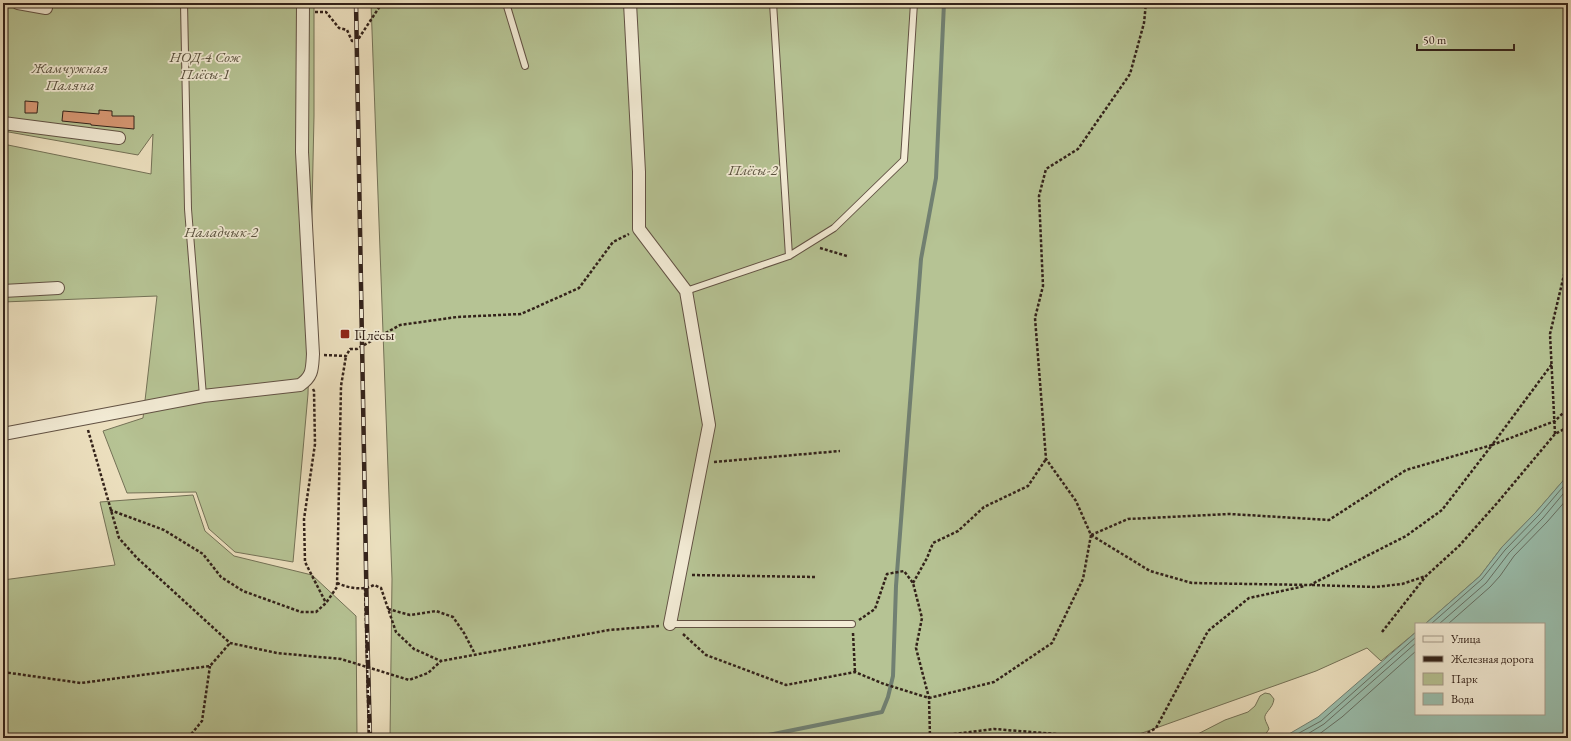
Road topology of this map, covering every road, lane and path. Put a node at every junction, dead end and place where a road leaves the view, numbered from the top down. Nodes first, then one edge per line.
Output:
1 (18, 3) edge
2 (184, 3) edge
3 (382, 3) edge
4 (506, 3) edge
5 (630, 3) edge
6 (773, 3) edge
7 (914, 3) edge
8 (1146, 3) edge
9 (46, 8) dead end
10 (302, 8) edge
11 (525, 66) dead end
12 (3, 123) edge
13 (119, 138) dead end
14 (639, 228) junction
15 (808, 244) junction
16 (789, 256) junction
17 (847, 256) dead end
18 (1568, 258) edge
19 (58, 288) dead end
20 (3, 291) edge
21 (686, 291) junction
22 (313, 354) junction
23 (346, 356) junction
24 (1552, 364) junction
25 (308, 379) junction
26 (203, 396) junction
27 (1568, 408) edge
28 (85, 418) junction
29 (1555, 421) junction
30 (1568, 427) edge
31 (3, 434) edge
32 (1555, 434) junction
33 (1492, 445) junction
34 (840, 451) dead end
35 (1046, 458) junction
36 (701, 463) junction
37 (110, 510) junction
38 (1091, 535) junction
39 (680, 575) junction
40 (1426, 576) junction
41 (815, 577) dead end
42 (337, 583) junction
43 (914, 583) junction
44 (1310, 585) junction
45 (365, 588) junction
46 (326, 603) junction
47 (388, 609) junction
48 (670, 624) junction
49 (852, 624) junction
50 (1382, 632) dead end
51 (230, 643) junction
52 (475, 654) junction
53 (441, 661) junction
54 (210, 666) junction
55 (3, 672) edge
56 (855, 672) junction
57 (929, 698) junction
58 (930, 737) edge
59 (188, 738) edge
60 (369, 738) edge
61 (1106, 738) edge
62 (1139, 738) edge

1 - 9 street
2 - 26 lane
3 - 10 path
4 - 11 lane
5 - 14 street
6 - 16 lane
7 - 15 lane
8 - 35 path
10 - 22 street
12 - 13 street
14 - 21 street
14 - 23 path
15 - 16 lane
15 - 17 path
16 - 21 lane
18 - 24 path
19 - 20 street
21 - 36 street
22 - 23 path
22 - 25 street
23 - 42 path
24 - 29 path
24 - 33 path
25 - 26 street
25 - 46 path
26 - 28 street
27 - 29 path
28 - 31 street
28 - 37 path
29 - 32 path
29 - 33 path
30 - 32 path
32 - 40 path
33 - 38 path
33 - 44 path
34 - 36 path
35 - 38 path
35 - 43 path
36 - 39 street
37 - 46 path
37 - 51 path
38 - 44 path
38 - 57 path
39 - 41 path
39 - 48 street
40 - 44 path
40 - 50 path
42 - 45 path
42 - 46 path
43 - 49 path
43 - 57 path
44 - 62 path
45 - 47 path
45 - 60 path, bridge
47 - 52 path
47 - 53 path
48 - 49 lane
48 - 52 path
48 - 56 path
49 - 56 path
51 - 53 path
51 - 54 path
52 - 53 path
54 - 55 path
54 - 59 path
56 - 57 path
57 - 58 path
58 - 61 path

